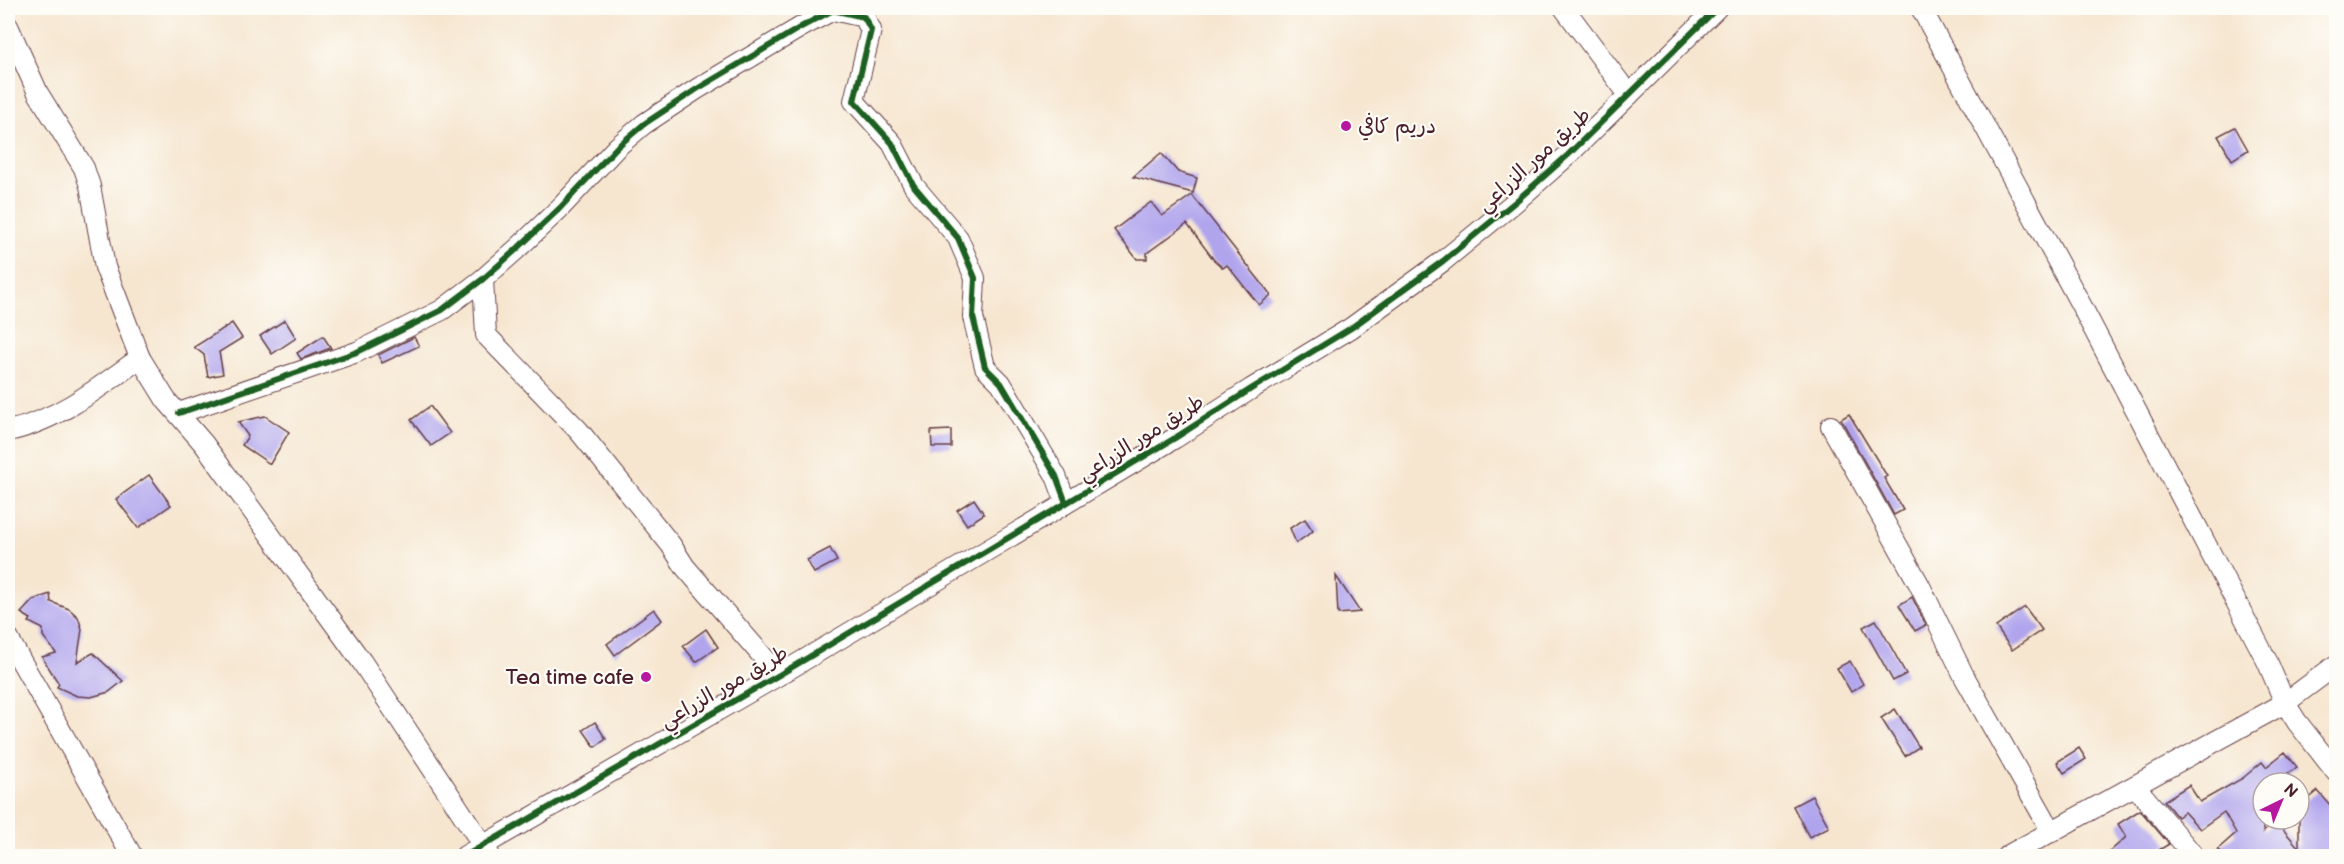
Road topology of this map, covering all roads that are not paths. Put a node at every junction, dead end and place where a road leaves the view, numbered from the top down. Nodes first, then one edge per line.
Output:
1 (1564, 8) edge
2 (1717, 8) edge
3 (1921, 8) edge
4 (8, 26) edge
5 (1629, 95) junction
6 (483, 279) junction
7 (140, 358) junction
8 (179, 413) junction
9 (1831, 426) dead end
10 (8, 430) edge
11 (1066, 503) junction
12 (8, 638) edge
13 (2337, 665) edge
14 (779, 675) junction
15 (2285, 703) junction
16 (2337, 772) edge
17 (2135, 786) junction
18 (2052, 832) junction
19 (487, 851) edge
20 (132, 856) edge
21 (465, 856) edge
22 (2007, 856) edge
23 (2194, 856) edge

1 - 5 street
2 - 5 street, طريق مور الزراعي
3 - 15 street
4 - 7 street
5 - 11 street, طريق مور الزراعي
6 - 8 street
6 - 11 street
6 - 14 street
7 - 8 street
7 - 10 street
8 - 19 street
9 - 18 street
11 - 14 street, طريق مور الزراعي
12 - 20 street
13 - 15 street
14 - 19 street, طريق مور الزراعي
15 - 16 street
15 - 17 street
17 - 18 street
17 - 23 street
18 - 22 street
19 - 21 street, طريق مور الزراعي

